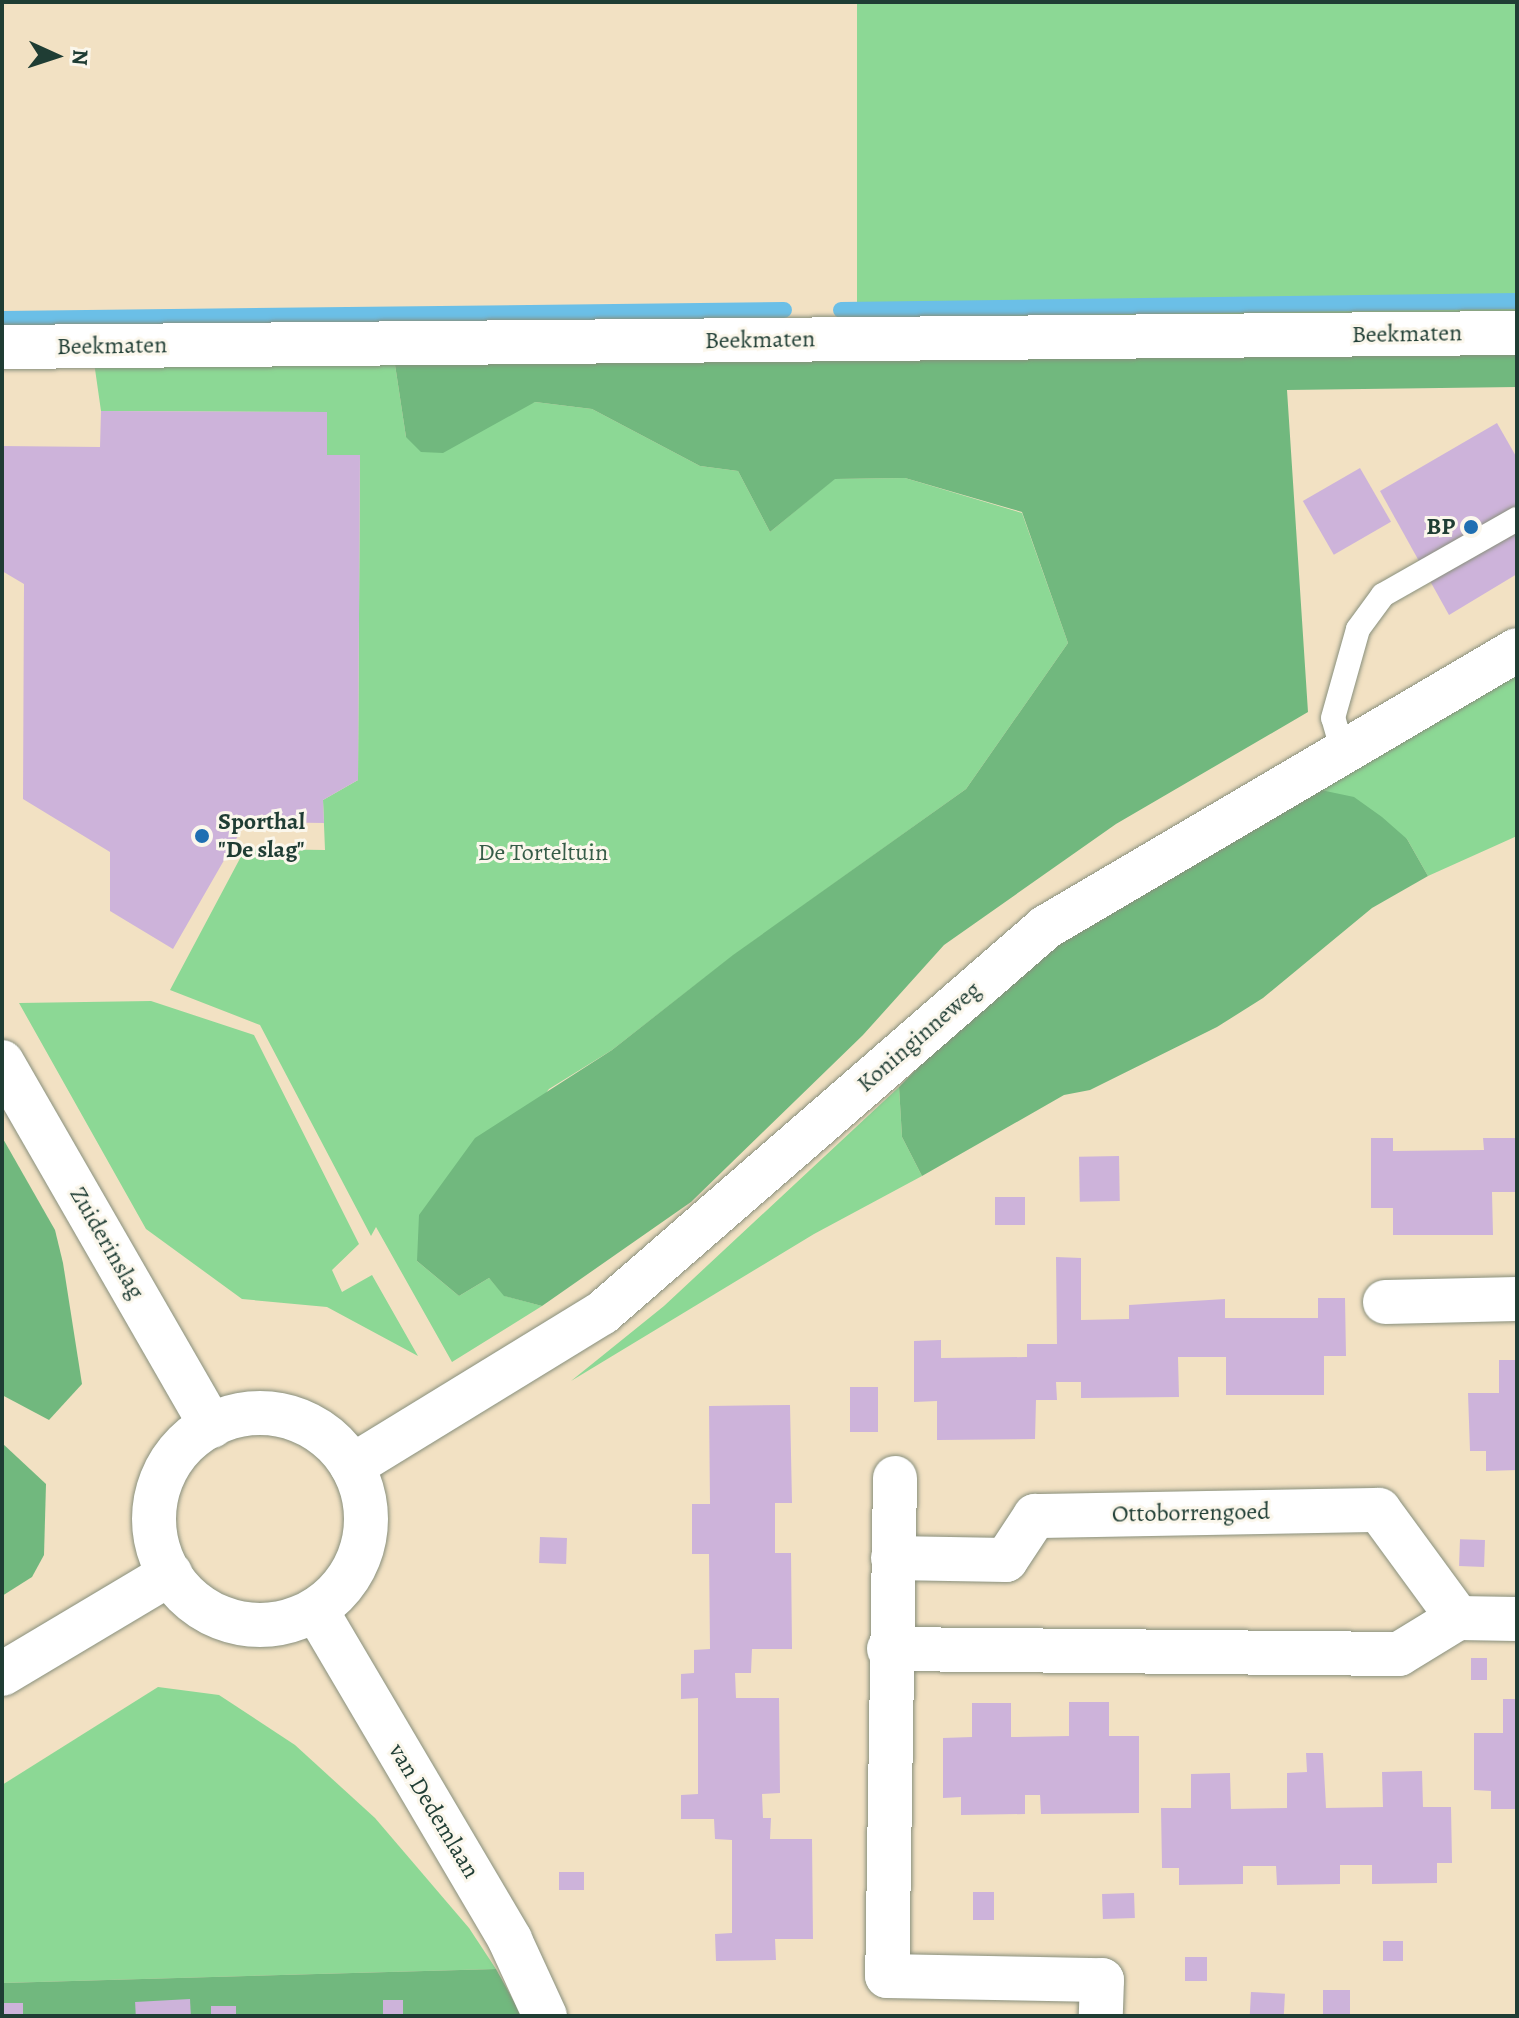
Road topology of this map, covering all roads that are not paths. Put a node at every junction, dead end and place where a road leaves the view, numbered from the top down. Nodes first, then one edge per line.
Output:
1 (1517, 333) edge
2 (2, 347) edge
3 (1517, 519) edge
4 (1517, 650) edge
5 (1343, 752) junction
6 (2, 1062) edge
7 (1517, 1299) edge
8 (1385, 1302) dead end
9 (211, 1426) junction
10 (352, 1466) junction
11 (895, 1478) dead end
12 (893, 1558) junction
13 (170, 1574) junction
14 (316, 1610) junction
15 (1458, 1618) junction
16 (1517, 1619) edge
17 (889, 1649) junction
18 (2, 1674) edge
19 (545, 2016) edge
20 (1101, 2016) edge

1 - 2 street, Beekmaten
3 - 5 lane
4 - 5 street, Koninginneweg
5 - 10 street, Koninginneweg
6 - 9 street, Zuiderinslag
7 - 8 street
9 - 10 street
9 - 13 street
10 - 14 street
11 - 12 street
12 - 15 street, Ottoborrengoed
12 - 17 street
13 - 14 street
13 - 18 street
14 - 19 street, van Dedemlaan
15 - 16 street
15 - 17 street
17 - 20 street

